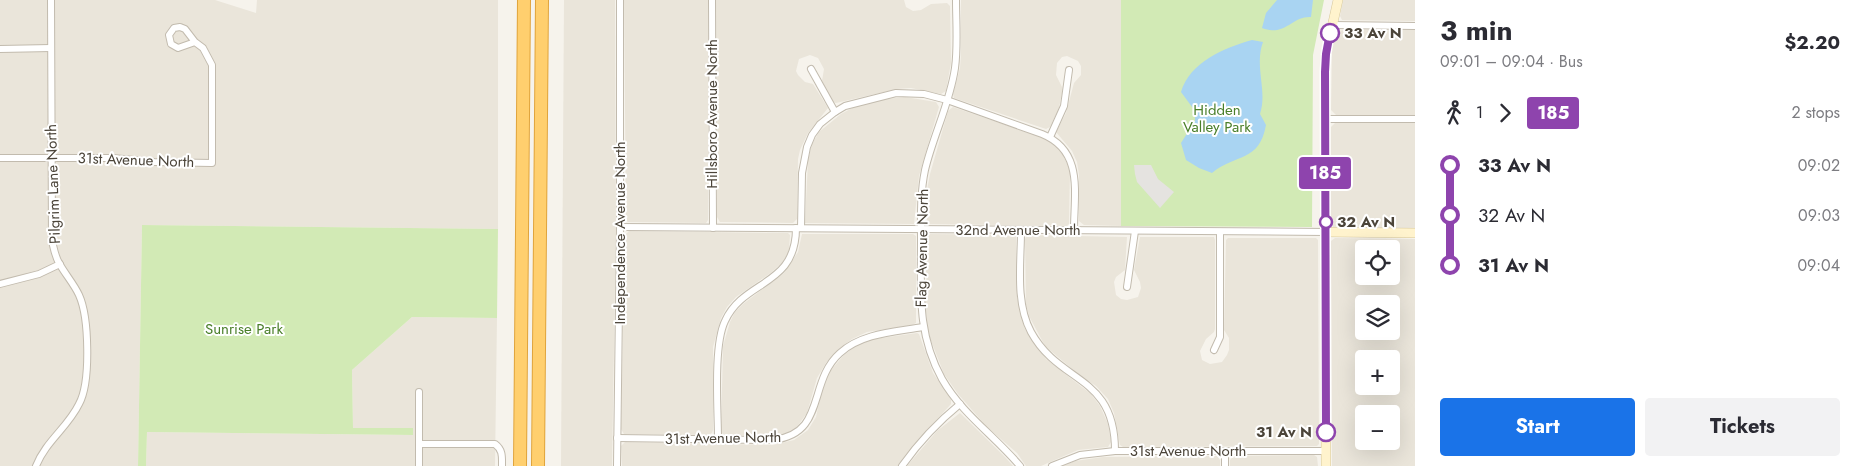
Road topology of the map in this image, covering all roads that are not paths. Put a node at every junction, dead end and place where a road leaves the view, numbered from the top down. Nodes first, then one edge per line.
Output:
1 (50, 0) edge
2 (524, 0) edge
3 (542, 0) edge
4 (620, 0) edge
5 (712, 0) edge
6 (956, 0) edge
7 (1338, 0) edge
8 (1332, 25) junction
9 (1415, 26) edge
10 (195, 42) dead end
11 (50, 48) junction
12 (0, 49) edge
13 (811, 69) dead end
14 (1069, 70) dead end
15 (947, 100) junction
16 (835, 112) junction
17 (1325, 119) junction
18 (1415, 120) edge
19 (1050, 137) junction
20 (0, 158) edge
21 (51, 158) junction
22 (620, 227) junction
23 (713, 228) junction
24 (799, 228) junction
25 (921, 229) junction
26 (1021, 230) junction
27 (1074, 230) junction
28 (1135, 231) junction
29 (1220, 232) junction
30 (1326, 232) junction
31 (1415, 233) edge
32 (60, 264) junction
33 (0, 284) edge
34 (1128, 287) dead end
35 (922, 328) junction
36 (1214, 350) dead end
37 (419, 392) dead end
38 (960, 404) junction
39 (617, 438) junction
40 (718, 439) junction
41 (419, 444) junction
42 (1115, 451) junction
43 (1225, 451) junction
44 (1326, 451) junction
45 (36, 466) edge
46 (419, 466) edge
47 (502, 466) edge
48 (520, 466) edge
49 (538, 466) edge
50 (617, 466) edge
51 (902, 466) edge
52 (1020, 466) edge
53 (1052, 466) edge
54 (1225, 466) edge
55 (1326, 466) edge

1 - 11 street, Pilgrim Lane North
2 - 48 highway
3 - 49 highway
4 - 22 street, Independence Avenue North
5 - 23 street, Hillsboro Avenue North
6 - 15 street, Flag Avenue North
7 - 8 street
8 - 9 street
8 - 17 street
10 - 21 street, 31st Avenue North
11 - 12 street
11 - 21 street, Pilgrim Lane North
13 - 16 street
14 - 19 street
15 - 16 street
15 - 19 street
15 - 25 street, Flag Avenue North
16 - 24 street
17 - 18 street
17 - 30 street
19 - 27 street
20 - 21 street, 31st Avenue North
21 - 32 street, Pilgrim Lane North
22 - 23 street, 32nd Avenue North
22 - 39 street, Independence Avenue North
23 - 24 street, 32nd Avenue North
24 - 25 street, 32nd Avenue North
24 - 40 street
25 - 26 street, 32nd Avenue North
25 - 35 street, Flag Avenue North
26 - 27 street, 32nd Avenue North
26 - 42 street
27 - 28 street, 32nd Avenue North
28 - 29 street, 32nd Avenue North
28 - 34 street
29 - 30 street, 32nd Avenue North
29 - 36 street
30 - 31 street, 32nd Avenue North
30 - 44 street
32 - 33 street
32 - 45 street, Pilgrim Lane North
35 - 38 street, Flag Avenue North
35 - 40 street, 31st Avenue North
37 - 41 street
38 - 51 street
38 - 52 street, Flag Avenue North
39 - 40 street, 31st Avenue North
39 - 50 street, Independence Avenue North
41 - 46 street
41 - 47 street
42 - 43 street, 31st Avenue North
42 - 53 street, 31st Avenue North
43 - 44 street, 31st Avenue North
43 - 54 street
44 - 55 street

